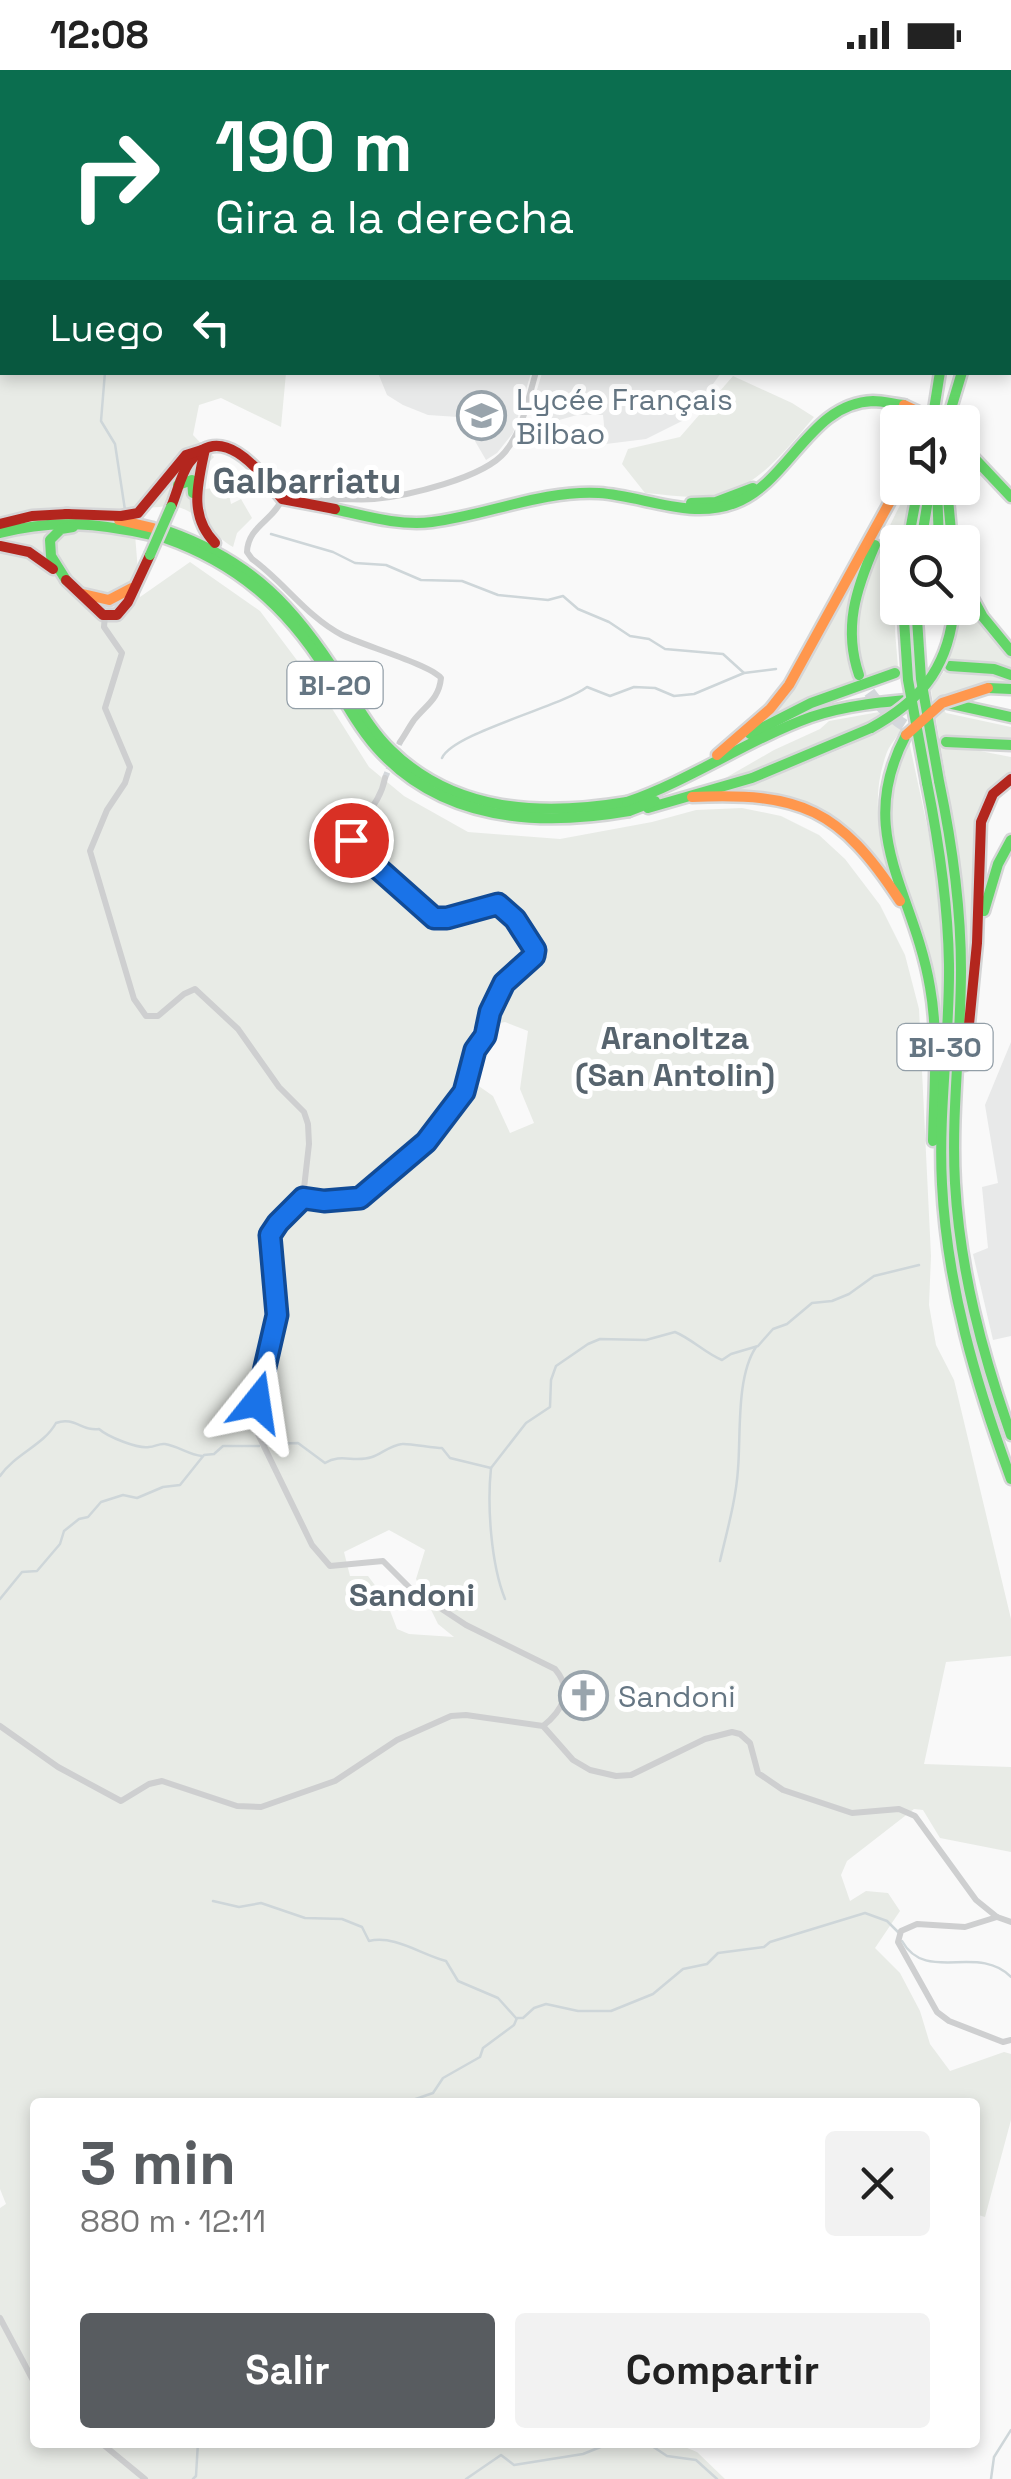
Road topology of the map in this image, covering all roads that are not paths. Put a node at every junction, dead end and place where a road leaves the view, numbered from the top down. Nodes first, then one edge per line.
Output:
1 (535, 375) edge
2 (962, 376) edge
3 (939, 379) edge
4 (896, 405) edge
5 (932, 405) edge
6 (953, 405) edge
7 (953, 405) edge
8 (205, 449) junction
9 (980, 464) edge
10 (178, 485) junction
11 (1011, 497) edge
12 (282, 500) junction
13 (307, 505) junction
14 (889, 505) edge
15 (891, 505) edge
16 (66, 514) junction
17 (0, 524) edge
18 (100, 524) junction
19 (0, 533) edge
20 (170, 535) junction
21 (0, 546) edge
22 (236, 559) junction
23 (66, 580) junction
24 (137, 582) junction
25 (76, 590) junction
26 (980, 611) edge
27 (105, 615) junction
28 (905, 625) edge
29 (918, 625) edge
30 (950, 625) edge
31 (1011, 651) edge
32 (950, 666) dead end
33 (895, 673) dead end
34 (859, 675) tunnel mouth
35 (1011, 675) edge
36 (1011, 689) edge
37 (1011, 720) edge
38 (400, 742) tunnel mouth
39 (946, 742) dead end
40 (1011, 745) edge
41 (717, 755) junction
42 (385, 778) tunnel mouth
43 (1011, 780) edge
44 (933, 782) junction
45 (692, 797) junction
46 (628, 806) junction
47 (1011, 840) edge
48 (977, 943) junction
49 (924, 956) junction
50 (303, 1198) junction
51 (961, 1242) junction
52 (958, 1310) junction
53 (1011, 1435) edge
54 (1011, 1479) edge
55 (0, 1726) edge
56 (543, 1726) junction
57 (997, 1917) junction
58 (1011, 1922) edge
59 (1011, 2040) edge
60 (0, 2318) edge
61 (30, 2375) edge
62 (107, 2448) edge
63 (145, 2479) edge

1 - 13 street
2 - 6 main road
2 - 7 main road
3 - 5 main road
4 - 13 main road, bridge
8 - 10 main road
8 - 12 main road
8 - 16 main road
8 - 22 main road
9 - 11 main road
10 - 20 main road
10 - 24 main road, bridge
12 - 13 main road
12 - 38 street
14 - 41 main road
15 - 34 main road
16 - 17 main road
16 - 18 main road
18 - 19 main road
18 - 23 main road
20 - 22 main road, BI-20
20 - 46 main road, BI-20
21 - 23 main road
22 - 46 main road, BI-20
23 - 25 main road
24 - 25 main road
24 - 27 main road
25 - 27 main road
26 - 31 main road
27 - 50 street
28 - 44 main road, BI-30, bridge
29 - 44 main road, BI-30, bridge
30 - 45 main road, bridge
32 - 35 main road
33 - 41 main road
36 - 49 main road, bridge
37 - 46 main road, BI-20
39 - 40 main road
41 - 46 main road
42 - 50 street
43 - 48 main road
44 - 51 main road, BI-30
44 - 52 main road, BI-30
45 - 46 main road
45 - 49 main road
47 - 48 main road
48 - 51 main road
49 - 52 main road
50 - 56 street
51 - 53 main road, BI-30
52 - 54 main road, BI-30
55 - 56 street
56 - 57 street
57 - 58 street
57 - 59 street
60 - 61 street
62 - 63 street

